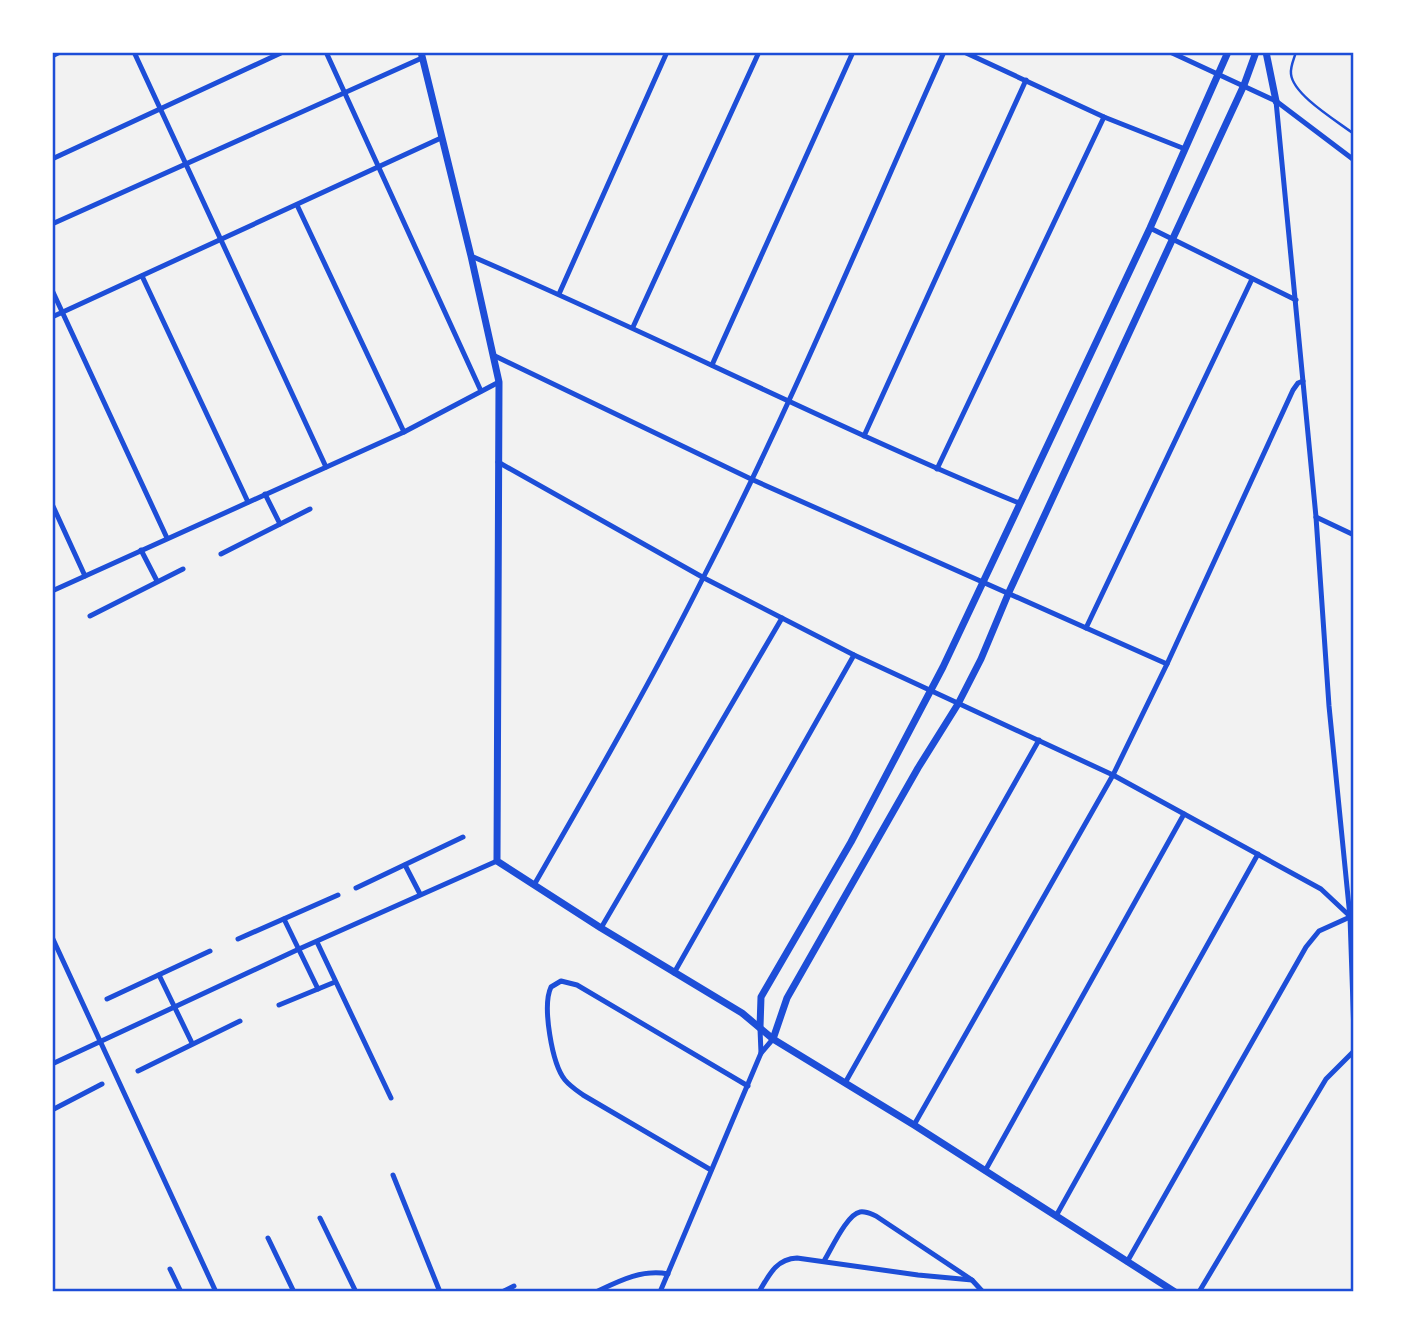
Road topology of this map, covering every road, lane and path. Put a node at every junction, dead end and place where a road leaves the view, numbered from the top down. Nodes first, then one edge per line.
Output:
1 (60, 52) edge
2 (134, 52) edge
3 (283, 52) edge
4 (326, 52) edge
5 (667, 52) edge
6 (759, 52) edge
7 (853, 52) edge
8 (944, 52) edge
9 (964, 52) edge
10 (1170, 52) edge
11 (1228, 52) edge
12 (1256, 52) edge
13 (1266, 52) edge
14 (1296, 52) edge
15 (421, 55) edge
16 (52, 56) edge
17 (1219, 75) junction
18 (1026, 80) junction
19 (1244, 85) junction
20 (345, 92) junction
21 (1276, 101) junction
22 (159, 109) junction
23 (1104, 117) junction
24 (1353, 134) edge
25 (441, 138) junction
26 (1185, 149) junction
27 (52, 159) edge
28 (1353, 160) edge
29 (184, 164) junction
30 (379, 166) junction
31 (297, 205) junction
32 (52, 224) edge
33 (1150, 228) junction
34 (220, 240) junction
35 (1173, 241) junction
36 (471, 256) junction
37 (142, 275) junction
38 (1252, 279) junction
39 (52, 290) edge
40 (559, 294) junction
41 (1296, 300) junction
42 (62, 313) junction
43 (52, 317) edge
44 (633, 327) junction
45 (495, 356) junction
46 (712, 365) junction
47 (1303, 381) junction
48 (499, 382) junction
49 (481, 391) junction
50 (789, 399) junction
51 (404, 432) junction
52 (864, 436) junction
53 (498, 462) junction
54 (326, 467) junction
55 (937, 470) junction
56 (751, 479) junction
57 (265, 494) junction
58 (248, 502) junction
59 (1019, 503) junction
60 (52, 504) edge
61 (310, 509) dead end
62 (1315, 517) junction
63 (280, 524) junction
64 (1353, 535) edge
65 (167, 538) junction
66 (141, 550) junction
67 (220, 554) dead end
68 (183, 569) dead end
69 (85, 576) junction
70 (704, 578) junction
71 (157, 582) junction
72 (982, 582) junction
73 (52, 591) edge
74 (1009, 592) junction
75 (90, 616) dead end
76 (782, 618) junction
77 (1086, 628) junction
78 (854, 655) junction
79 (1167, 664) junction
80 (931, 692) junction
81 (958, 704) junction
82 (1038, 740) junction
83 (1112, 775) junction
84 (1184, 814) junction
85 (464, 837) dead end
86 (1258, 854) junction
87 (497, 860) junction
88 (405, 866) junction
89 (534, 885) junction
90 (356, 888) dead end
91 (420, 894) junction
92 (338, 895) dead end
93 (284, 919) junction
94 (1352, 919) edge
95 (601, 928) junction
96 (52, 937) edge
97 (238, 939) dead end
98 (317, 942) junction
99 (299, 949) junction
100 (210, 951) dead end
101 (674, 973) junction
102 (159, 975) junction
103 (335, 982) junction
104 (318, 989) junction
105 (107, 999) dead end
106 (279, 1005) dead end
107 (176, 1006) junction
108 (240, 1021) dead end
109 (760, 1028) junction
110 (1353, 1034) edge
111 (773, 1039) junction
112 (100, 1042) junction
113 (192, 1043) junction
114 (1353, 1051) edge
115 (761, 1054) junction
116 (52, 1064) edge
117 (138, 1071) dead end
118 (845, 1083) junction
119 (102, 1084) dead end
120 (748, 1086) junction
121 (391, 1098) dead end
122 (53, 1107) edge
123 (914, 1125) junction
124 (711, 1170) junction
125 (985, 1171) junction
126 (393, 1175) dead end
127 (1056, 1216) junction
128 (320, 1219) dead end
129 (268, 1238) dead end
130 (824, 1261) junction
131 (1127, 1262) junction
132 (170, 1269) dead end
133 (668, 1274) junction
134 (972, 1280) junction
135 (514, 1286) dead end
136 (181, 1292) edge
137 (216, 1292) edge
138 (294, 1292) edge
139 (356, 1292) edge
140 (440, 1292) edge
141 (502, 1292) edge
142 (596, 1292) edge
143 (660, 1292) edge
144 (759, 1292) edge
145 (983, 1292) edge
146 (1175, 1292) edge
147 (1199, 1292) edge

1 - 16 street
2 - 22 street
3 - 22 street
4 - 20 street
5 - 40 street
6 - 44 street
7 - 46 street
8 - 50 street
9 - 18 street
10 - 17 street
11 - 17 street
12 - 19 street
13 - 21 street
14 - 24 lane
15 - 20 street
15 - 25 street
17 - 19 street
17 - 26 street
18 - 23 street
18 - 52 street
19 - 21 street
19 - 35 street
20 - 29 street
20 - 30 street
21 - 28 street
21 - 41 street
22 - 27 street
22 - 29 street
23 - 26 street
23 - 55 street
25 - 30 street
25 - 36 street
26 - 33 street
29 - 32 street
29 - 34 street
30 - 31 street
30 - 49 street
31 - 34 street
31 - 51 street
33 - 35 street
33 - 59 street
34 - 37 street
34 - 54 street
35 - 38 street
35 - 74 street
36 - 40 street
36 - 45 street
37 - 42 street
37 - 58 street
38 - 41 street
38 - 77 street
39 - 42 street
40 - 44 street
41 - 47 street
42 - 43 street
42 - 65 street
44 - 46 street
45 - 48 street
45 - 56 street
46 - 50 street
47 - 62 street
47 - 79 street
48 - 49 street
48 - 53 street
49 - 51 street
50 - 52 street
50 - 56 street
51 - 54 street
52 - 55 street
53 - 70 street
53 - 87 street
54 - 57 street
55 - 59 street
56 - 70 street
56 - 72 street
57 - 58 street
57 - 63 street
58 - 65 street
59 - 72 street
60 - 69 street
61 - 63 street
62 - 64 street
62 - 94 street
63 - 67 street
65 - 66 street
66 - 69 street
66 - 71 street
68 - 71 street
69 - 73 street
70 - 76 street
70 - 89 street
71 - 75 street
72 - 74 street
72 - 80 street
74 - 77 street
74 - 81 street
76 - 78 street
76 - 95 street
77 - 79 street
78 - 80 street
78 - 101 street
79 - 83 street
80 - 81 street
80 - 109 street
81 - 82 street
81 - 111 street
82 - 83 street
82 - 118 street
83 - 84 street
83 - 123 street
84 - 86 street
84 - 125 street
85 - 88 street
86 - 94 street
86 - 127 street
87 - 89 street
87 - 91 street
88 - 90 street
88 - 91 street
89 - 95 street
91 - 98 street
92 - 93 street
93 - 97 street
93 - 99 street
94 - 110 street
94 - 131 street
95 - 101 street
96 - 112 street
98 - 99 street
98 - 103 street
99 - 104 street
99 - 107 street
100 - 102 street
101 - 109 street
102 - 105 street
102 - 107 street
103 - 104 street
103 - 121 street
104 - 106 street
107 - 112 street
107 - 113 street
108 - 113 street
109 - 111 street
109 - 115 street
111 - 115 street
111 - 118 street
112 - 116 street
112 - 137 street
113 - 117 street
114 - 147 street
115 - 120 street
118 - 123 street
119 - 122 street
120 - 124 street
120 - 124 street
123 - 125 street
124 - 133 street
125 - 127 street
126 - 140 street
127 - 131 street
128 - 139 street
129 - 138 street
130 - 134 street
130 - 134 street
130 - 144 street
131 - 146 street
132 - 136 street
133 - 142 street
133 - 143 street
134 - 145 street
135 - 141 street

